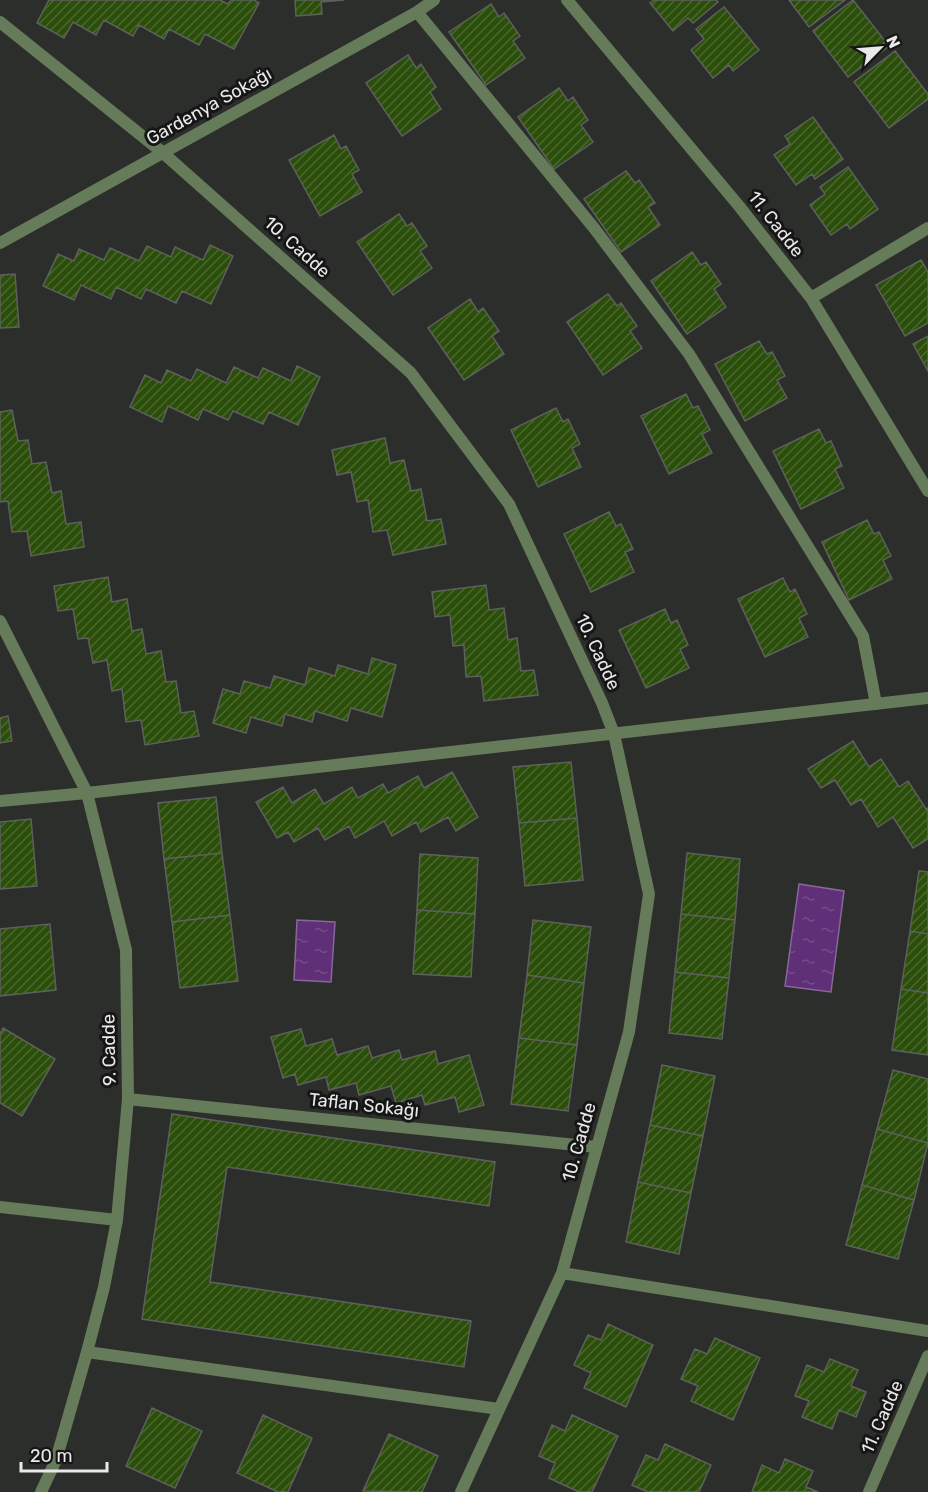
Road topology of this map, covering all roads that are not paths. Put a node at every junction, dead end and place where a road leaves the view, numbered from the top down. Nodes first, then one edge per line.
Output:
1 (434, 0) edge
2 (567, 0) edge
3 (417, 12) junction
4 (0, 22) edge
5 (162, 152) junction
6 (928, 228) edge
7 (0, 243) edge
8 (811, 298) junction
9 (928, 492) edge
10 (0, 621) edge
11 (928, 698) edge
12 (876, 704) junction
13 (614, 734) junction
14 (87, 793) junction
15 (0, 801) edge
16 (128, 1099) junction
17 (596, 1147) junction
18 (0, 1207) edge
19 (117, 1220) junction
20 (562, 1273) junction
21 (928, 1331) edge
22 (87, 1352) junction
23 (928, 1356) edge
24 (499, 1409) junction
25 (41, 1492) edge
26 (461, 1492) edge
27 (869, 1492) edge

1 - 3 street, Gardenya Sokağı
2 - 8 street, 11. Cadde
3 - 5 street, Gardenya Sokağı
3 - 12 street
4 - 5 street, 10. Cadde
5 - 7 street, Gardenya Sokağı
5 - 13 street, 10. Cadde
6 - 8 street
8 - 9 street, 11. Cadde
10 - 14 street, 9. Cadde
11 - 12 street
12 - 13 street
13 - 14 street
13 - 17 street, 10. Cadde
14 - 15 street
14 - 16 street, 9. Cadde
16 - 17 street, Taflan Sokağı
16 - 19 street, 9. Cadde
17 - 20 street, 10. Cadde
18 - 19 street
19 - 22 street, 9. Cadde
20 - 21 street
20 - 24 street, 10. Cadde
22 - 24 street
22 - 25 street, 9. Cadde
23 - 27 street, 11. Cadde
24 - 26 street, 10. Cadde

